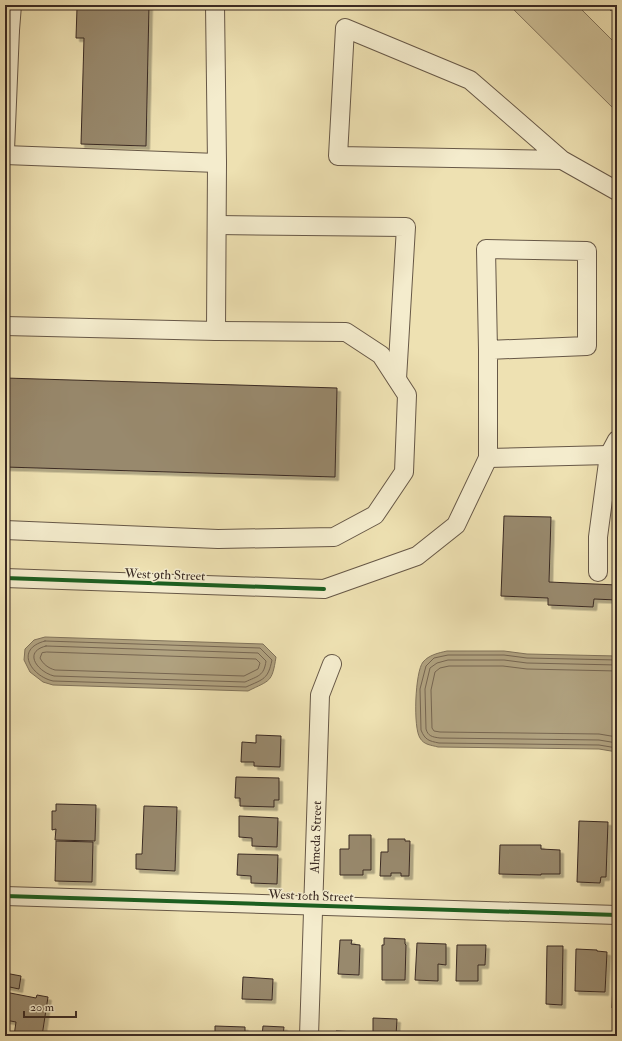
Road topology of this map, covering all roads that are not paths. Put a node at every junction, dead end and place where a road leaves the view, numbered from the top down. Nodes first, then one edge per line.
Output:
1 (12, 5) edge
2 (215, 5) edge
3 (8, 30) edge
4 (5, 150) edge
5 (5, 155) edge
6 (562, 160) junction
7 (217, 163) junction
8 (617, 191) edge
9 (217, 225) junction
10 (5, 326) edge
11 (216, 331) junction
12 (488, 350) junction
13 (397, 379) junction
14 (613, 448) edge
15 (488, 458) junction
16 (5, 530) edge
17 (598, 572) dead end
18 (5, 578) edge
19 (332, 664) dead end
20 (5, 896) edge
21 (313, 905) junction
22 (617, 915) edge
23 (309, 1036) edge

1 - 3 street
2 - 7 street
3 - 4 street
5 - 7 street
6 - 6 street
6 - 8 street
7 - 9 street
9 - 11 street
9 - 13 street
10 - 11 street
11 - 13 street
12 - 12 street
12 - 15 street
13 - 16 street
14 - 15 street
14 - 17 street
15 - 18 street, West 9th Street
19 - 21 street, Almeda Street
20 - 21 street, West 10th Street
21 - 22 street, West 10th Street
21 - 23 street, Almeda Street

